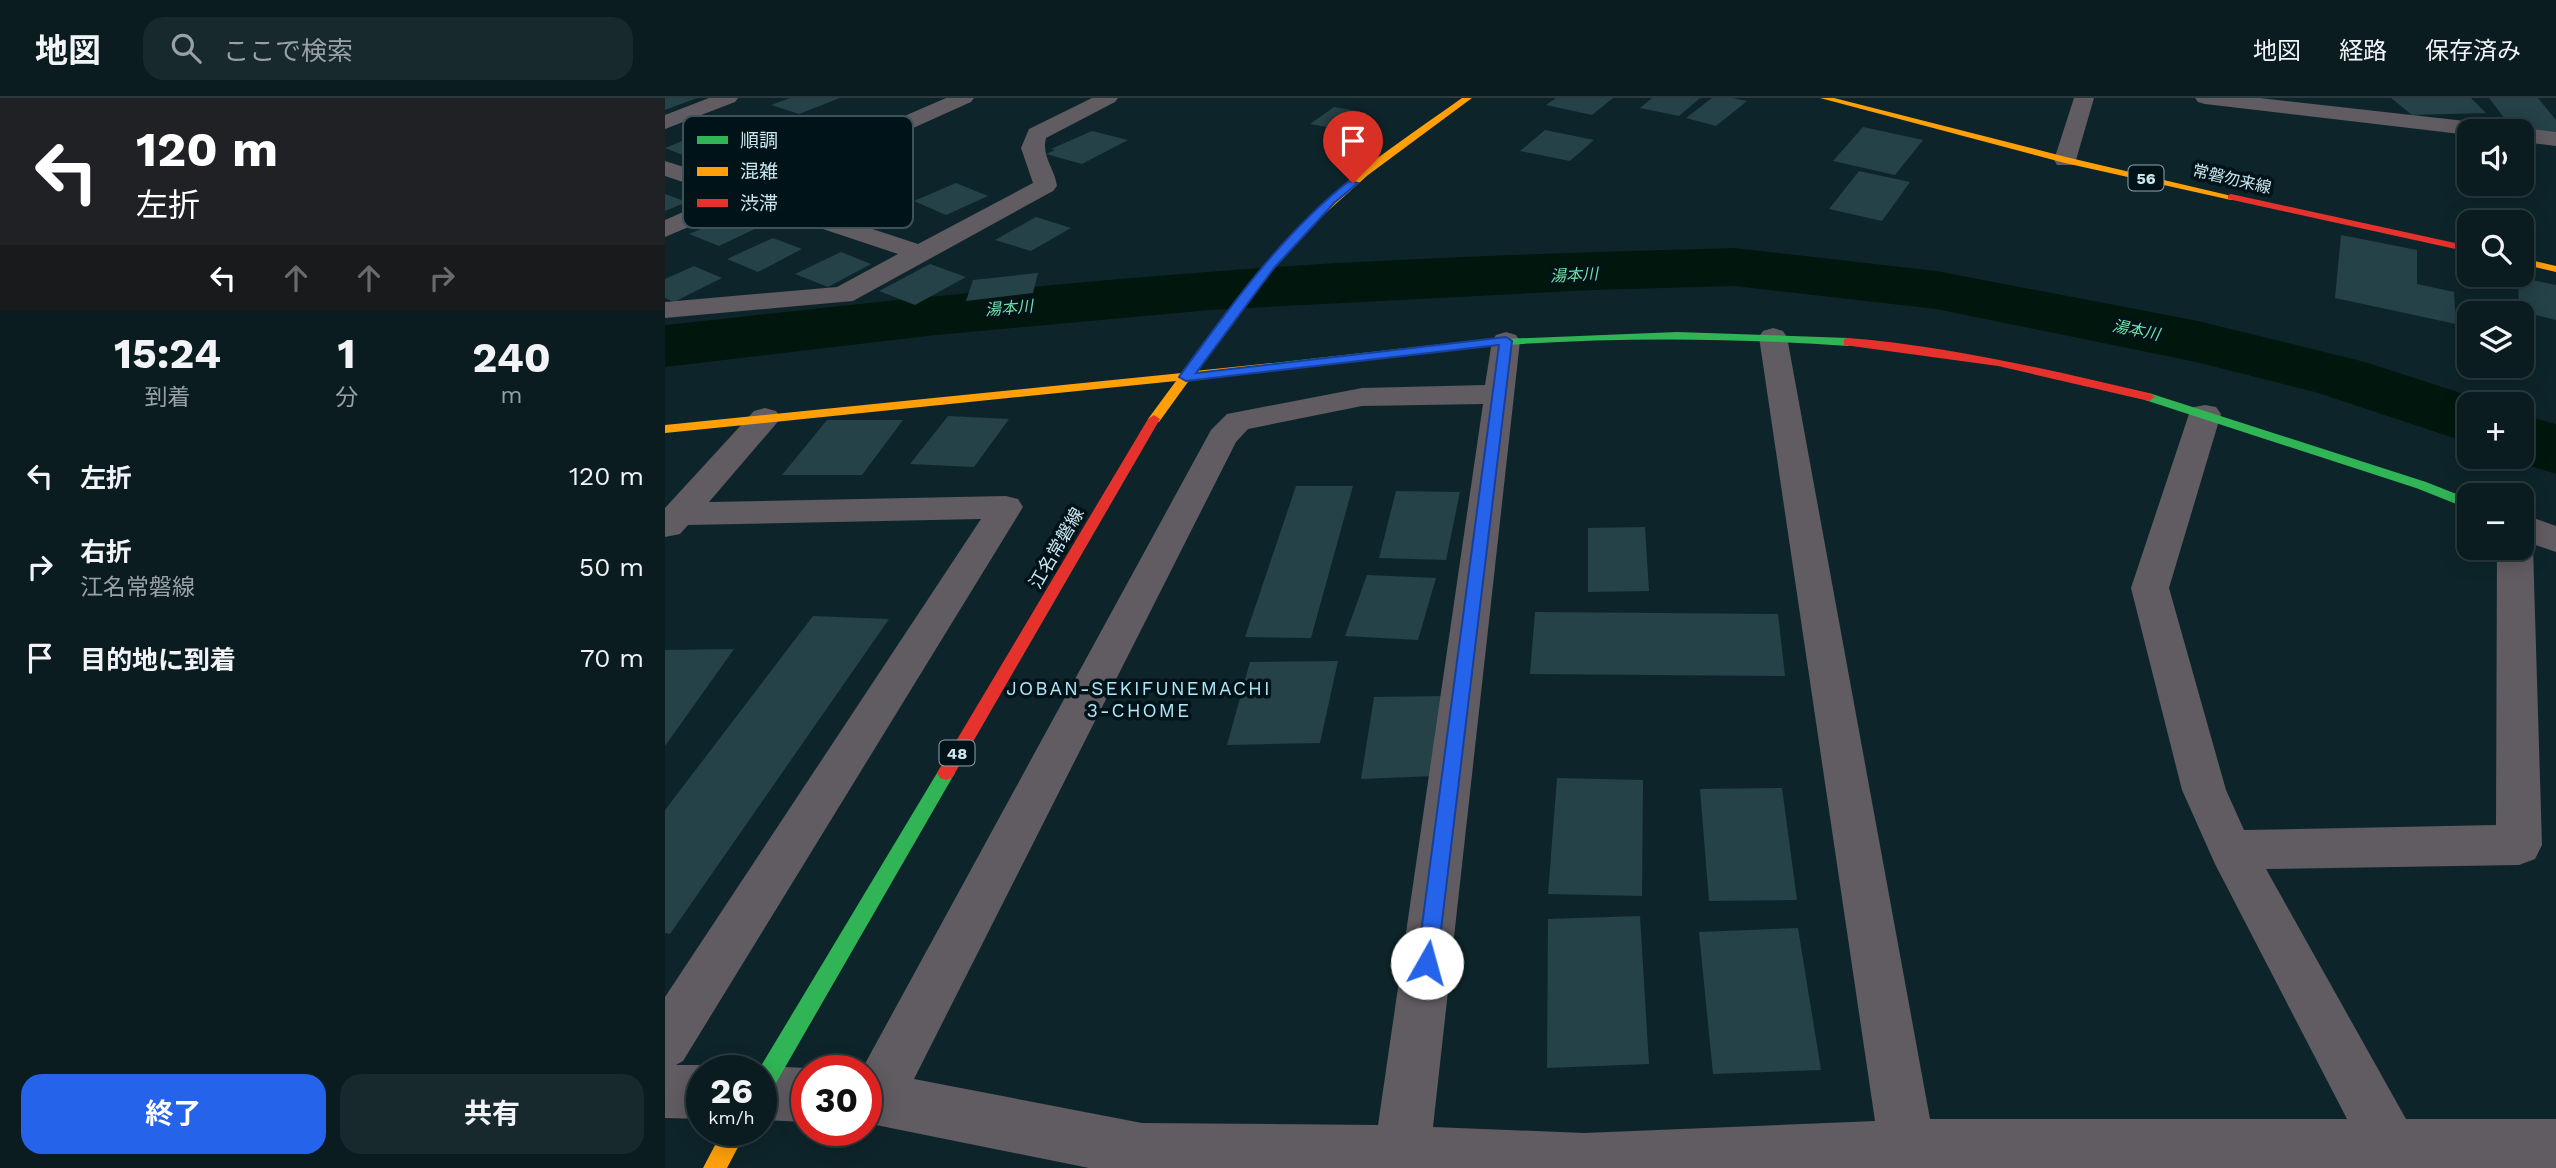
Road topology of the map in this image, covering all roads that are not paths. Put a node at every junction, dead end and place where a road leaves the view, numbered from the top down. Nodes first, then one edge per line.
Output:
1 (728, 98) edge
2 (964, 98) edge
3 (1108, 98) edge
4 (1468, 98) edge
5 (1824, 98) edge
6 (2084, 98) edge
7 (2205, 98) edge
8 (913, 120) edge
9 (665, 122) edge
10 (2457, 127) edge
11 (2534, 136) edge
12 (2556, 139) edge
13 (2065, 160) junction
14 (665, 168) edge
15 (683, 174) edge
16 (683, 221) edge
17 (843, 228) edge
18 (665, 229) edge
19 (2457, 246) edge
20 (920, 253) junction
21 (2534, 264) edge
22 (2556, 269) edge
23 (665, 310) edge
24 (1773, 337) junction
25 (1506, 341) junction
26 (1186, 377) junction
27 (1499, 394) junction
28 (2205, 414) junction
29 (765, 418) junction
30 (665, 429) edge
31 (2457, 499) edge
32 (672, 522) edge
33 (2534, 531) edge
34 (2556, 540) edge
35 (2515, 560) edge
36 (2231, 850) junction
37 (665, 1043) edge
38 (777, 1060) edge
39 (882, 1077) edge
40 (665, 1091) edge
41 (686, 1092) edge
42 (882, 1098) edge
43 (2390, 1145) junction
44 (727, 1146) edge
45 (1907, 1147) junction
46 (2556, 1147) edge
47 (1402, 1153) junction
48 (714, 1168) edge

1 - 9 street
2 - 8 street
3 - 20 street
4 - 26 main road, 江名常磐線 / 48
5 - 13 main road, 常磐勿来線 / 56
6 - 13 street
7 - 10 street
11 - 12 street
13 - 19 main road, 常磐勿来線 / 56
14 - 15 street
16 - 18 street
17 - 20 street
20 - 23 street
21 - 22 main road
24 - 25 main road
24 - 28 main road
24 - 45 street
25 - 26 main road
25 - 27 street
26 - 29 main road
26 - 38 main road, 江名常磐線 / 48
27 - 39 street
27 - 47 street
28 - 31 main road
28 - 36 street
29 - 30 main road
29 - 32 street
32 - 37 street
33 - 34 street
35 - 36 street
36 - 43 street
40 - 41 street
42 - 47 street
43 - 45 street
43 - 46 street
44 - 48 main road
45 - 47 street

